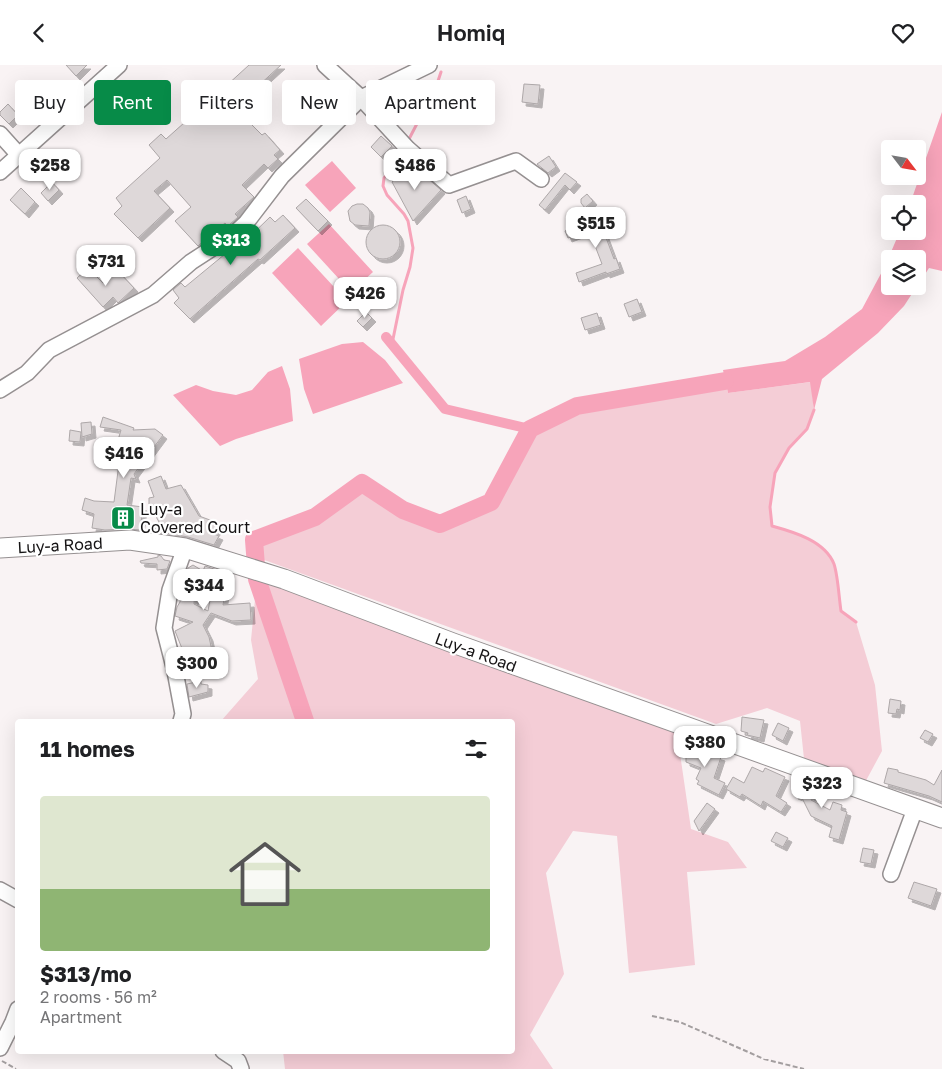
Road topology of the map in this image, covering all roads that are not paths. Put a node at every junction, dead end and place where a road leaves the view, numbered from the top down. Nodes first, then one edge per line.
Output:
1 (119, 65) edge
2 (326, 65) edge
3 (429, 65) edge
4 (361, 98) junction
5 (0, 134) edge
6 (18, 154) junction
7 (0, 171) edge
8 (541, 179) dead end
9 (0, 391) edge
10 (0, 548) edge
11 (185, 548) junction
12 (182, 719) edge
13 (916, 809) junction
14 (942, 818) edge
15 (891, 874) dead end
16 (9, 895) edge
17 (15, 906) edge
18 (15, 1017) edge
19 (0, 1048) edge
20 (228, 1054) edge
21 (241, 1069) edge

1 - 6 street
2 - 4 street
3 - 4 street
4 - 8 street
4 - 9 street
5 - 6 street
6 - 7 street
10 - 11 main road, Luy-a Road
11 - 12 street
11 - 13 main road, Luy-a Road
13 - 14 main road, Luy-a Road
13 - 15 street
16 - 17 street
18 - 19 street
20 - 21 street

